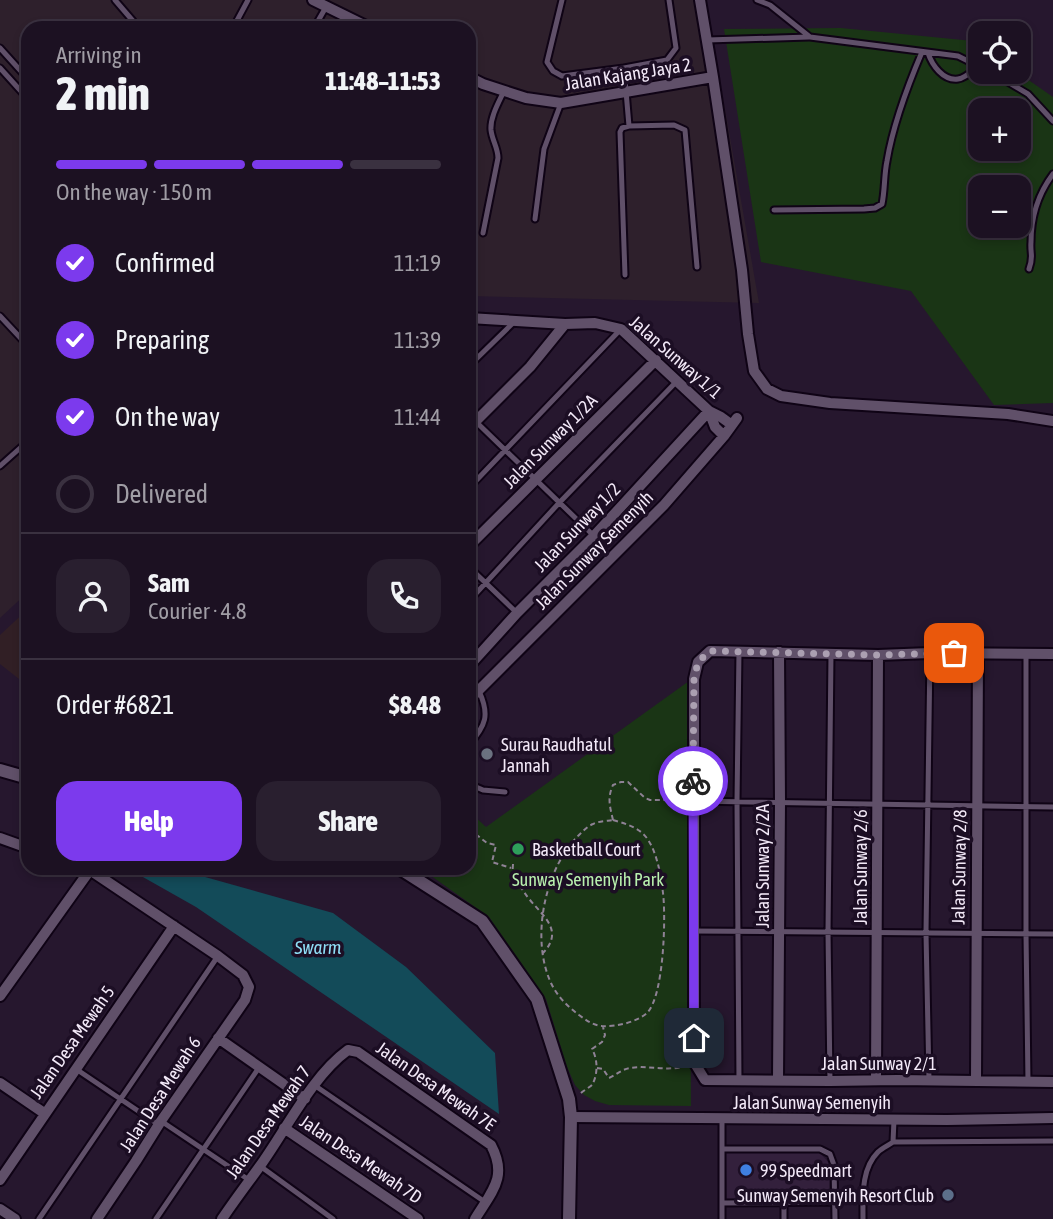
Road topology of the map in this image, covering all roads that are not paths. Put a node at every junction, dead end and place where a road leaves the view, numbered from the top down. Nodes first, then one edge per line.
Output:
1 (115, 0) edge
2 (248, 0) edge
3 (313, 0) edge
4 (562, 0) edge
5 (669, 0) edge
6 (700, 0) edge
7 (757, 0) edge
8 (326, 7) junction
9 (133, 21) dead end
10 (237, 21) edge
11 (318, 21) edge
12 (355, 21) edge
13 (810, 37) junction
14 (707, 40) junction
15 (0, 48) edge
16 (925, 52) junction
17 (968, 61) edge
18 (0, 68) edge
19 (624, 68) junction
20 (21, 71) edge
21 (968, 74) edge
22 (713, 77) junction
23 (476, 80) edge
24 (1011, 84) edge
25 (21, 91) edge
26 (504, 91) junction
27 (627, 93) junction
28 (561, 103) junction
29 (1053, 121) edge
30 (629, 126) junction
31 (1053, 174) edge
32 (774, 210) dead end
33 (535, 219) dead end
34 (483, 233) dead end
35 (697, 267) dead end
36 (1029, 269) dead end
37 (625, 275) dead end
38 (0, 316) edge
39 (476, 318) edge
40 (516, 320) junction
41 (565, 324) junction
42 (621, 328) junction
43 (21, 338) edge
44 (476, 359) edge
45 (656, 360) junction
46 (677, 380) junction
47 (709, 411) junction
48 (476, 417) edge
49 (1053, 421) edge
50 (734, 422) joint
51 (476, 426) edge
52 (723, 436) junction
53 (21, 447) edge
54 (505, 451) junction
55 (0, 466) edge
56 (536, 480) junction
57 (476, 481) edge
58 (559, 503) junction
59 (594, 536) junction
60 (476, 539) edge
61 (476, 574) edge
62 (486, 583) junction
63 (476, 594) edge
64 (517, 613) junction
65 (739, 651) junction
66 (779, 652) junction
67 (930, 653) junction
68 (1026, 653) junction
69 (831, 654) junction
70 (978, 654) junction
71 (1053, 654) edge
72 (878, 655) junction
73 (476, 658) edge
74 (479, 691) junction
75 (476, 694) edge
76 (476, 736) edge
77 (0, 770) edge
78 (21, 776) edge
79 (476, 787) edge
80 (505, 792) dead end
81 (689, 801) junction
82 (737, 802) junction
83 (780, 802) junction
84 (829, 803) junction
85 (878, 804) junction
86 (928, 805) junction
87 (977, 805) junction
88 (1026, 806) junction
89 (1053, 807) edge
90 (0, 838) edge
91 (21, 846) edge
92 (83, 875) edge
93 (96, 875) edge
94 (410, 875) edge
95 (174, 926) junction
96 (693, 932) junction
97 (739, 932) junction
98 (780, 932) junction
99 (828, 932) junction
100 (877, 933) junction
101 (926, 933) junction
102 (976, 934) junction
103 (1026, 934) junction
104 (1053, 934) edge
105 (218, 956) junction
106 (0, 996) edge
107 (218, 1038) junction
108 (348, 1049) joint
109 (260, 1066) junction
110 (75, 1069) junction
111 (778, 1080) junction
112 (876, 1080) junction
113 (929, 1080) junction
114 (739, 1081) junction
115 (830, 1081) junction
116 (976, 1081) junction
117 (1028, 1081) junction
118 (1053, 1082) edge
119 (0, 1083) edge
120 (314, 1085) junction
121 (120, 1099) junction
122 (305, 1099) junction
123 (44, 1113) junction
124 (571, 1116) junction
125 (1053, 1118) edge
126 (722, 1119) junction
127 (894, 1120) junction
128 (160, 1123) junction
129 (284, 1128) junction
130 (1053, 1141) edge
131 (893, 1142) junction
132 (204, 1149) junction
133 (722, 1149) junction
134 (260, 1166) junction
135 (0, 1180) edge
136 (249, 1180) junction
137 (485, 1202) junction
138 (835, 1202) junction
139 (722, 1203) junction
140 (784, 1203) junction
141 (0, 1209) edge
142 (224, 1218) edge
143 (15, 1219) edge
144 (39, 1219) edge
145 (97, 1219) edge
146 (156, 1219) edge
147 (332, 1219) edge
148 (418, 1219) edge
149 (475, 1219) edge
150 (569, 1219) edge
151 (722, 1219) edge
152 (784, 1219) edge
153 (835, 1219) edge
154 (863, 1219) edge

1 - 9 lane
2 - 10 lane
3 - 8 street
4 - 19 lane
5 - 19 lane
6 - 14 street
7 - 13 lane
8 - 11 lane
8 - 12 street
13 - 14 lane
13 - 16 lane
14 - 22 street
15 - 20 lane
16 - 17 lane
16 - 21 lane
16 - 32 lane
18 - 25 lane
19 - 27 lane
22 - 27 street, Jalan Kajang Jaya 2
22 - 49 street
23 - 26 street, Jalan Kajang Jaya 2
24 - 29 lane
26 - 28 street, Jalan Kajang Jaya 2
26 - 34 lane
27 - 28 street, Jalan Kajang Jaya 2
27 - 30 lane
28 - 33 lane
30 - 35 lane
30 - 37 lane
31 - 36 lane
38 - 43 lane
39 - 40 street, Jalan Sunway 1/1
40 - 41 street, Jalan Sunway 1/1
40 - 44 lane
41 - 42 street, Jalan Sunway 1/1
41 - 48 street
42 - 45 street, Jalan Sunway 1/1
42 - 54 lane
45 - 46 street, Jalan Sunway 1/1
45 - 56 street, Jalan Sunway 1/2A
46 - 47 street, Jalan Sunway 1/1
46 - 58 lane
47 - 50 street, Jalan Sunway 1/1
47 - 52 street
47 - 59 street, Jalan Sunway 1/2
50 - 52 street, Jalan Sunway Semenyih
51 - 54 lane
52 - 74 street, Jalan Sunway Semenyih
53 - 55 lane
54 - 56 lane
54 - 57 lane
56 - 58 lane
56 - 60 street, Jalan Sunway 1/2A
58 - 59 lane
58 - 62 lane
59 - 64 street, Jalan Sunway 1/2
61 - 62 lane
62 - 63 lane
62 - 64 lane
64 - 73 street, Jalan Sunway 1/2
65 - 66 street
65 - 81 street
65 - 82 lane
66 - 69 street
66 - 83 street, Jalan Sunway 2/2A
67 - 70 street
67 - 72 street
67 - 86 lane
68 - 70 street
68 - 71 street
68 - 88 lane
69 - 72 street
69 - 84 lane
70 - 87 street, Jalan Sunway 2/8
72 - 85 street, Jalan Sunway 2/6
74 - 75 street, Jalan Sunway Semenyih
74 - 76 lane
77 - 78 street
79 - 80 lane
81 - 82 lane
81 - 96 street
82 - 83 lane
82 - 97 lane
83 - 84 lane
83 - 98 street, Jalan Sunway 2/2A
84 - 85 lane
84 - 99 lane
85 - 86 lane
85 - 100 street, Jalan Sunway 2/6
86 - 87 lane
86 - 101 lane
87 - 88 lane
87 - 102 street, Jalan Sunway 2/8
88 - 89 lane
88 - 103 lane
90 - 91 street
92 - 106 street
93 - 95 street
94 - 124 street
95 - 105 street
95 - 110 street, Jalan Desa Mewah 5
96 - 97 lane
96 - 114 street, Jalan Sunway 2/1
97 - 98 lane
97 - 114 lane
98 - 99 lane
98 - 111 street, Jalan Sunway 2/2A
99 - 100 lane
99 - 115 lane
100 - 101 lane
100 - 112 street, Jalan Sunway 2/6
101 - 102 lane
101 - 113 lane
102 - 103 lane
102 - 116 street, Jalan Sunway 2/8
103 - 104 lane
103 - 117 lane
105 - 107 street, Jalan Desa Mewah 6
105 - 121 lane
107 - 109 street
107 - 128 street, Jalan Desa Mewah 6
108 - 120 street, Jalan Desa Mewah 7
108 - 137 street, Jalan Desa Mewah 7E
109 - 122 street
109 - 132 lane
110 - 121 lane
110 - 123 street, Jalan Desa Mewah 5
111 - 114 street, Jalan Sunway 2/1
111 - 115 street, Jalan Sunway 2/1
112 - 113 street, Jalan Sunway 2/1
112 - 115 street, Jalan Sunway 2/1
113 - 116 street, Jalan Sunway 2/1
116 - 117 street, Jalan Sunway 2/1
117 - 118 street, Jalan Sunway 2/1
119 - 123 street
120 - 122 street, Jalan Desa Mewah 7
120 - 137 lane
121 - 128 lane
121 - 144 lane
122 - 129 street, Jalan Desa Mewah 7
123 - 135 street, Jalan Desa Mewah 5
124 - 126 street, Jalan Sunway Semenyih
124 - 150 street
125 - 127 street, Jalan Sunway Semenyih
126 - 127 street, Jalan Sunway Semenyih
126 - 133 lane
127 - 131 lane
128 - 132 lane
128 - 145 street, Jalan Desa Mewah 6
129 - 134 street, Jalan Desa Mewah 7
129 - 148 street, Jalan Desa Mewah 7D
130 - 131 lane
131 - 154 lane
132 - 136 lane
132 - 146 lane
133 - 138 lane
133 - 139 lane
134 - 136 street, Jalan Desa Mewah 7
134 - 147 lane
136 - 142 street, Jalan Desa Mewah 7
137 - 149 street
138 - 140 lane
138 - 153 lane
139 - 140 lane
139 - 151 lane
140 - 152 lane
141 - 143 street

